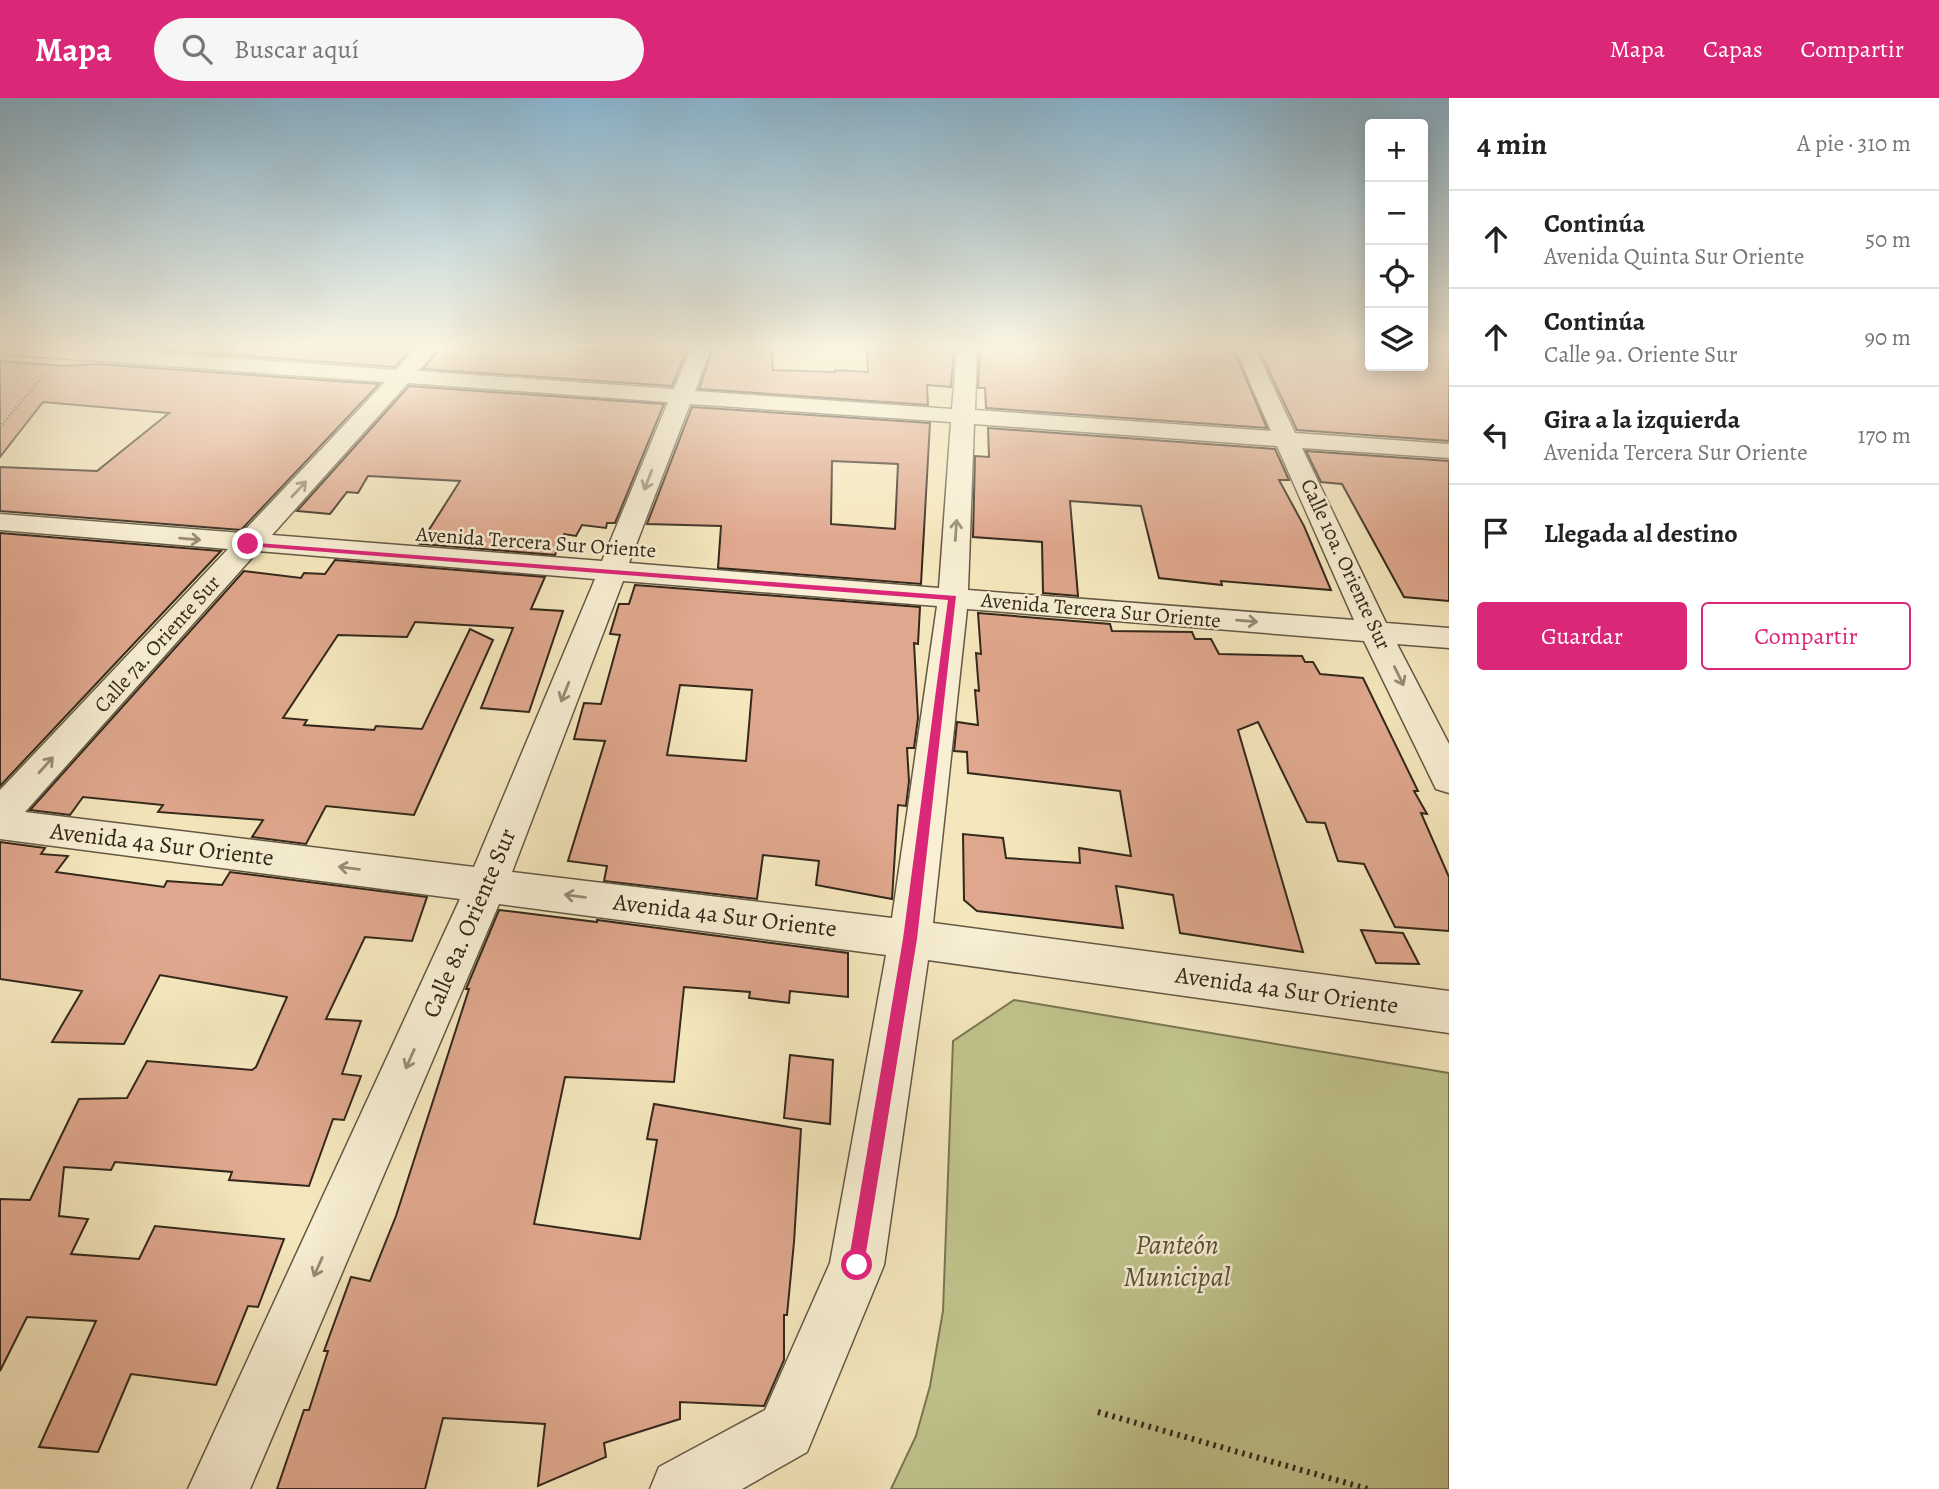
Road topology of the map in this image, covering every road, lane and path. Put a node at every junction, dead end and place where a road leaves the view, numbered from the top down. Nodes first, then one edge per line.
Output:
1 (12, 413) edge
2 (368, 413) edge
3 (674, 413) edge
4 (920, 413) edge
5 (964, 413) edge
6 (1276, 413) edge
7 (964, 416) junction
8 (0, 427) edge
9 (1288, 439) junction
10 (1449, 452) edge
11 (0, 505) edge
12 (0, 522) edge
13 (257, 534) junction
14 (617, 560) junction
15 (953, 587) junction
16 (1449, 614) edge
17 (1370, 620) junction
18 (1449, 638) edge
19 (1449, 779) edge
20 (0, 815) edge
21 (0, 824) edge
22 (487, 885) junction
23 (910, 939) junction
24 (1449, 1012) edge
25 (1098, 1412) dead end
26 (219, 1489) edge
27 (681, 1489) edge
28 (1368, 1489) edge

1 - 8 path
13 -> 2 street, Calle 7a. Oriente Sur
3 -> 14 street, Calle 8a. Oriente Sur
4 - 7 street
5 - 7 street
6 - 9 street, Calle 10a. Oriente Sur
7 - 9 street
15 -> 7 street
9 - 10 street
9 - 17 street, Calle 10a. Oriente Sur
11 - 13 street, Avenida Tercera Sur Oriente
12 -> 13 street, Avenida Tercera Sur Oriente
13 - 14 street, Avenida Tercera Sur Oriente
20 -> 13 street, Calle 7a. Oriente Sur
14 - 15 street, Avenida Tercera Sur Oriente
14 -> 22 street, Calle 8a. Oriente Sur
15 - 17 street, Avenida Tercera Sur Oriente
15 - 23 street
16 - 17 street, Avenida Tercera Sur Oriente
17 - 18 street, Avenida Tercera Sur Oriente
17 -> 19 street, Calle 10a. Oriente Sur
22 -> 21 street, Avenida 4a Sur Oriente
23 -> 22 street, Avenida 4a Sur Oriente
22 -> 26 street, Calle 8a. Oriente Sur
23 - 24 street, Avenida 4a Sur Oriente
23 - 27 street
25 - 28 path

